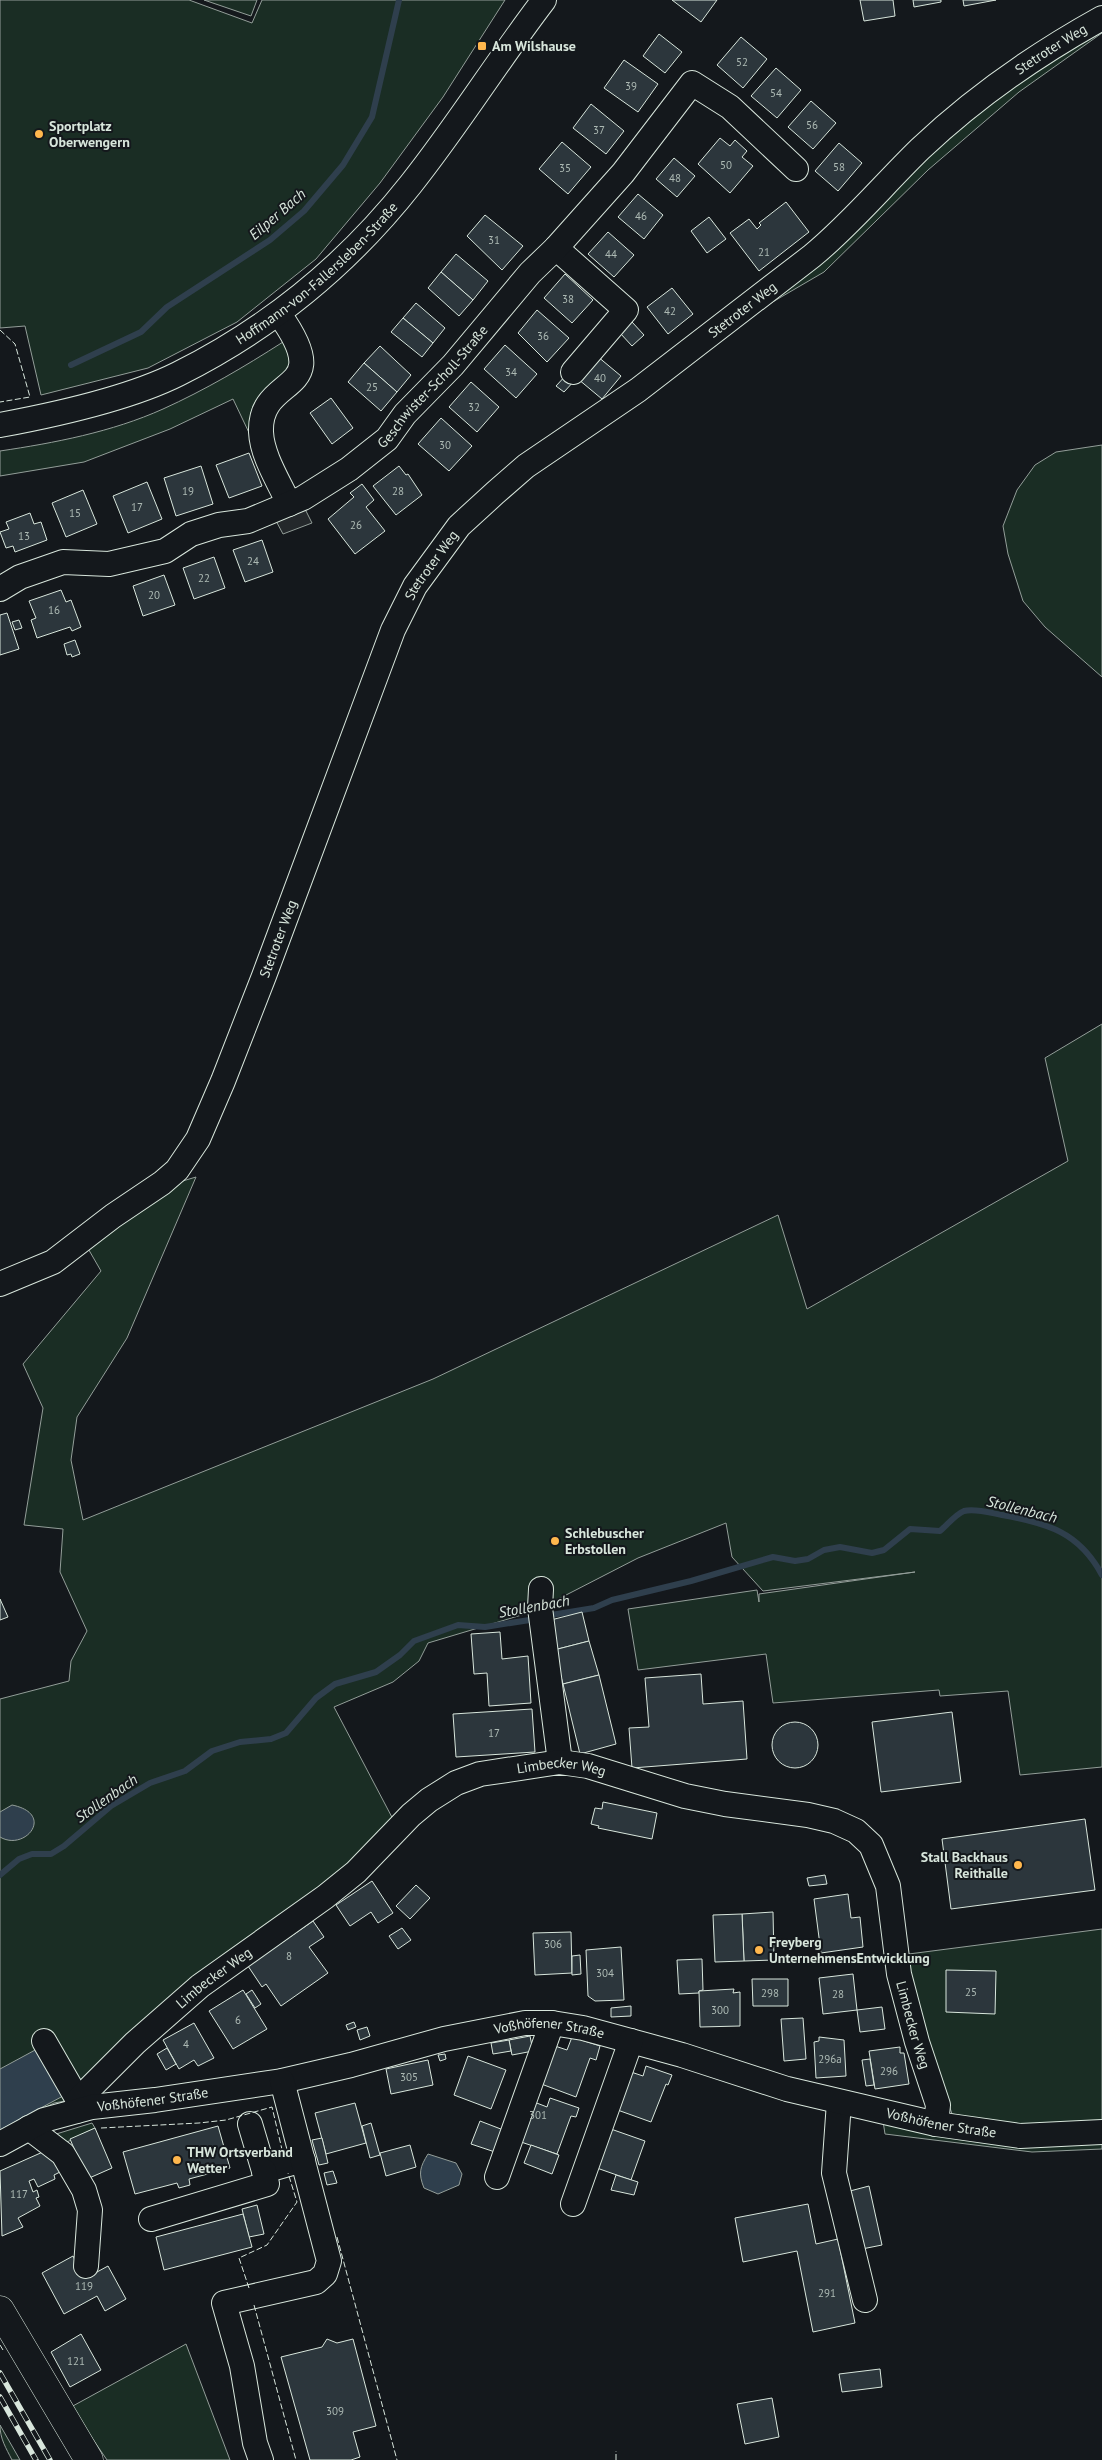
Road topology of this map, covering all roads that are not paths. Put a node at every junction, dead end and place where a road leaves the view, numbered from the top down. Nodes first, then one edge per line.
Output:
1 (544, 0) edge
2 (1102, 18) edge
3 (796, 169) dead end
4 (556, 248) junction
5 (279, 314) junction
6 (573, 372) dead end
7 (0, 425) edge
8 (289, 504) junction
9 (0, 589) edge
10 (0, 1284) edge
11 (541, 1608) dead end
12 (560, 1762) junction
13 (552, 2023) junction
14 (44, 2041) dead end
15 (631, 2041) junction
16 (282, 2081) junction
17 (839, 2102) junction
18 (78, 2105) junction
19 (250, 2124) dead end
20 (936, 2124) junction
21 (29, 2128) junction
22 (1102, 2132) edge
23 (0, 2144) edge
24 (303, 2160) junction
25 (264, 2171) junction
26 (497, 2177) dead end
27 (573, 2204) dead end
28 (152, 2219) dead end
29 (86, 2266) dead end
30 (865, 2300) dead end
31 (0, 2310) edge
32 (90, 2460) edge
33 (261, 2460) edge

1 - 5 street, Hoffmann-von-Fallersleben-Straße
2 - 10 street, Stetroter Weg
3 - 4 street, Geschwister-Scholl-Straße
4 - 6 street
4 - 8 street, Geschwister-Scholl-Straße
5 - 7 street, Hoffmann-von-Fallersleben-Straße
5 - 8 street
8 - 9 street, Geschwister-Scholl-Straße
11 - 12 street
12 - 18 street, Limbecker Weg
12 - 20 street, Limbecker Weg
13 - 15 street, Voßhöfener Straße
13 - 16 street, Voßhöfener Straße
13 - 26 street
14 - 18 street
15 - 17 street, Voßhöfener Straße
15 - 27 street
16 - 18 street, Voßhöfener Straße
16 - 24 street
17 - 20 street, Voßhöfener Straße
17 - 30 street
18 - 21 street, Voßhöfener Straße
19 - 25 street
20 - 22 street, Voßhöfener Straße
21 - 23 street, Voßhöfener Straße
21 - 29 street
24 - 25 street
24 - 33 street
25 - 28 street
31 - 32 main road

